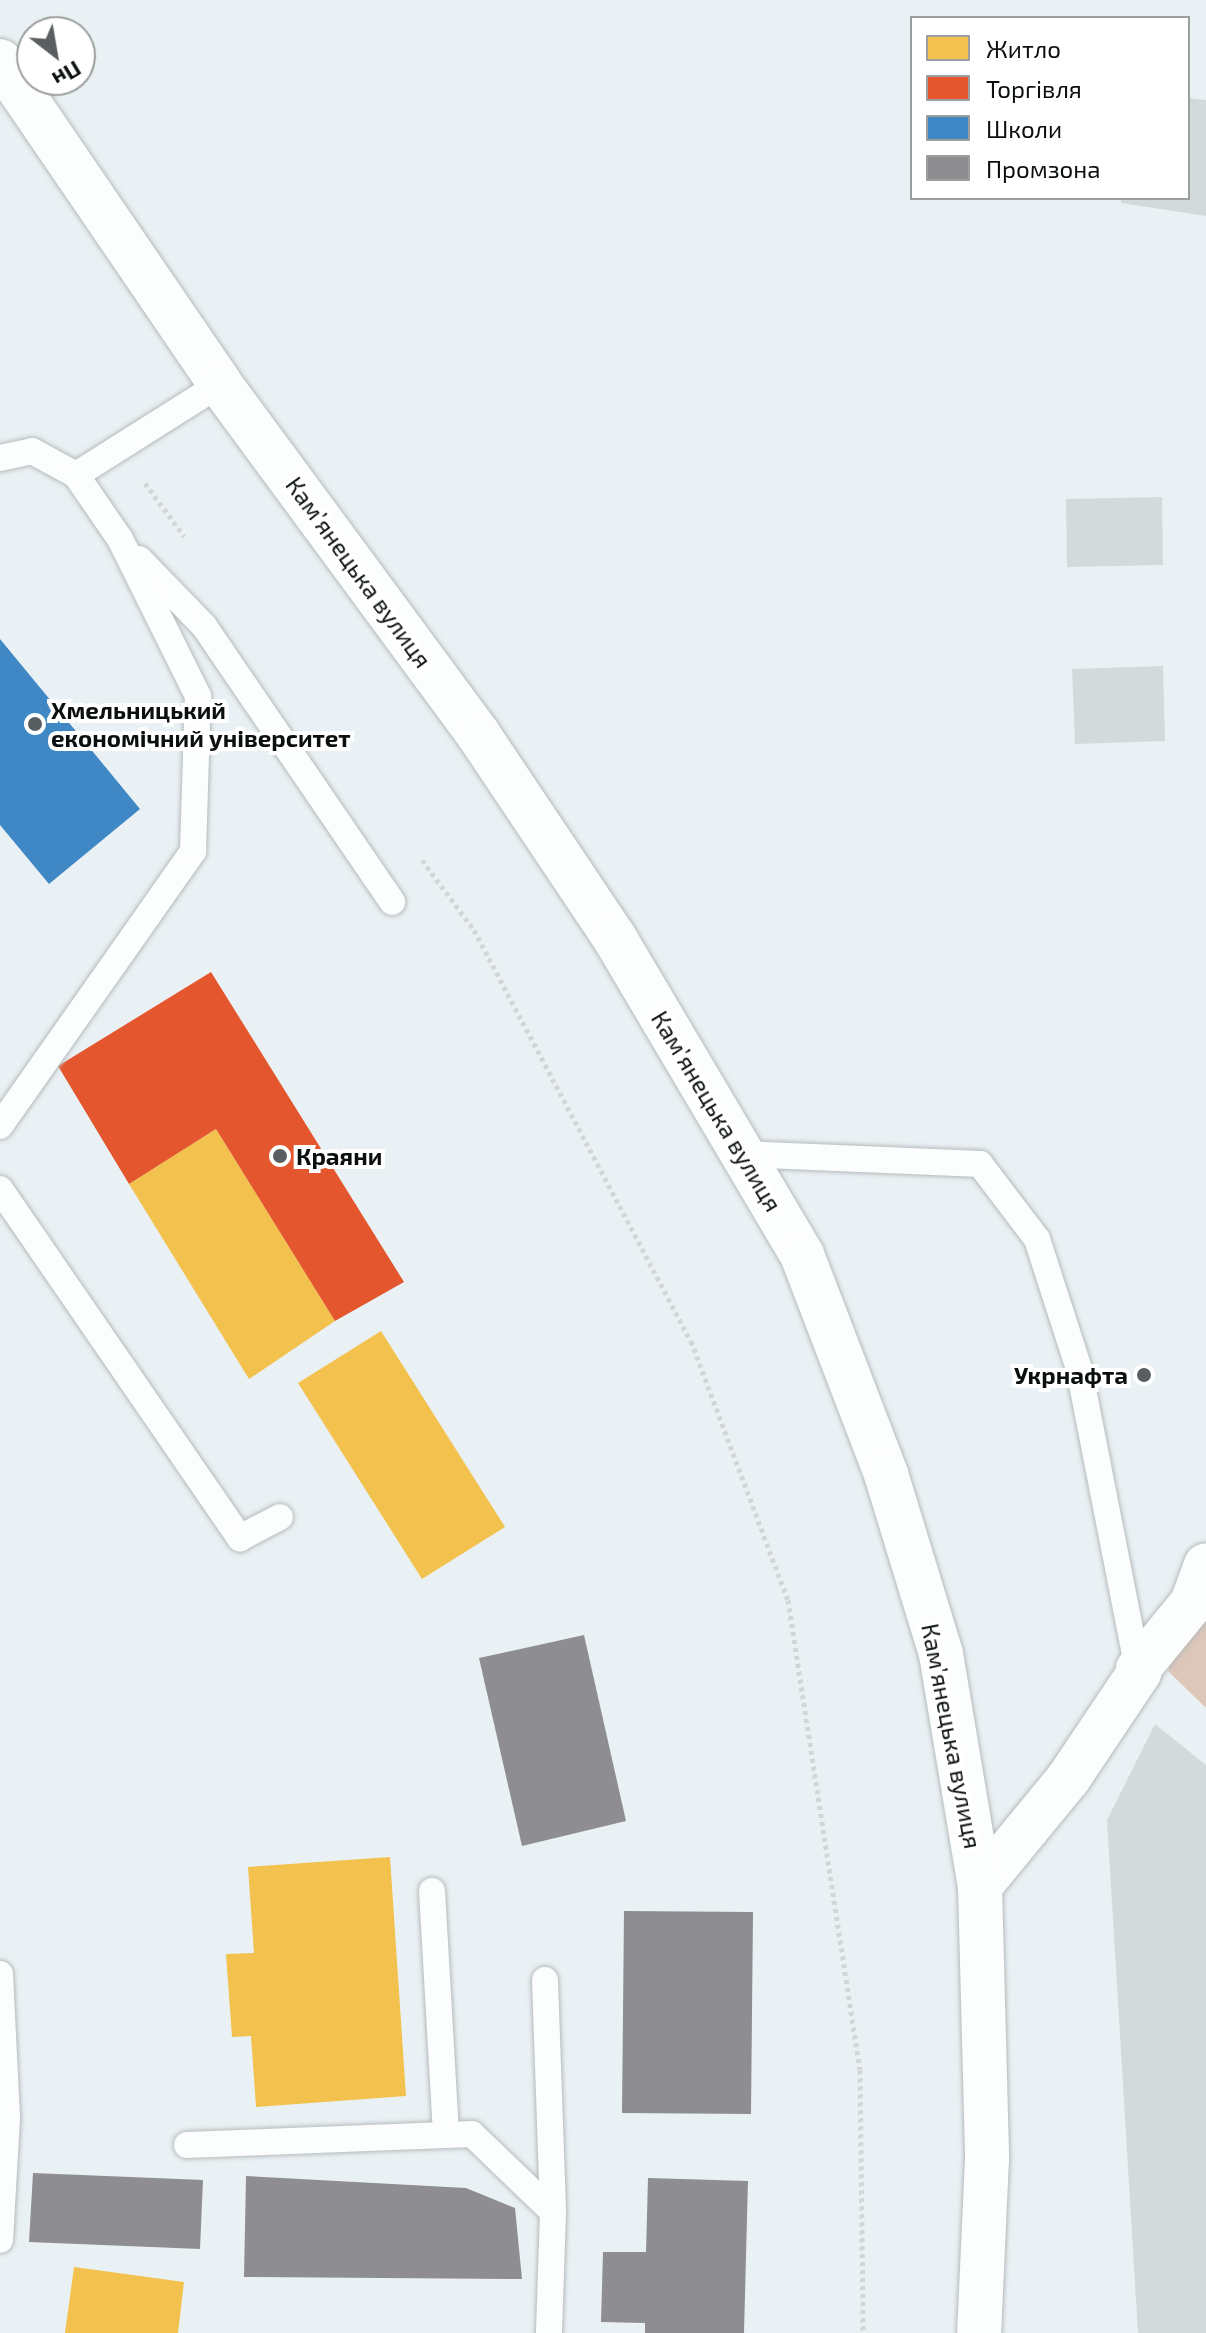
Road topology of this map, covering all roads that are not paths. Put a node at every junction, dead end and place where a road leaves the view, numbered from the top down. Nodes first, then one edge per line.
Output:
1 (0, 61) edge
2 (220, 384) junction
3 (0, 458) edge
4 (76, 475) junction
5 (120, 539) junction
6 (392, 902) dead end
7 (0, 1126) edge
8 (742, 1154) junction
9 (1, 1193) edge
10 (280, 1517) dead end
11 (1206, 1565) edge
12 (1138, 1669) junction
13 (980, 1886) junction
14 (432, 1891) dead end
15 (0, 1974) edge
16 (545, 1980) dead end
17 (446, 2135) junction
18 (187, 2145) dead end
19 (553, 2212) junction
20 (0, 2240) edge
21 (549, 2333) edge
22 (979, 2333) edge

1 - 2 main road, Камʼянецька вулиця
2 - 4 lane
2 - 8 main road, Камʼянецька вулиця
3 - 4 lane
4 - 5 lane
5 - 6 lane
5 - 7 lane
8 - 12 lane
8 - 13 main road, Камʼянецька вулиця
9 - 10 lane
11 - 12 main road
12 - 13 main road
13 - 22 main road, Камʼянецька вулиця
14 - 17 lane
15 - 20 lane
16 - 19 lane
17 - 18 lane
17 - 19 lane
19 - 21 lane

